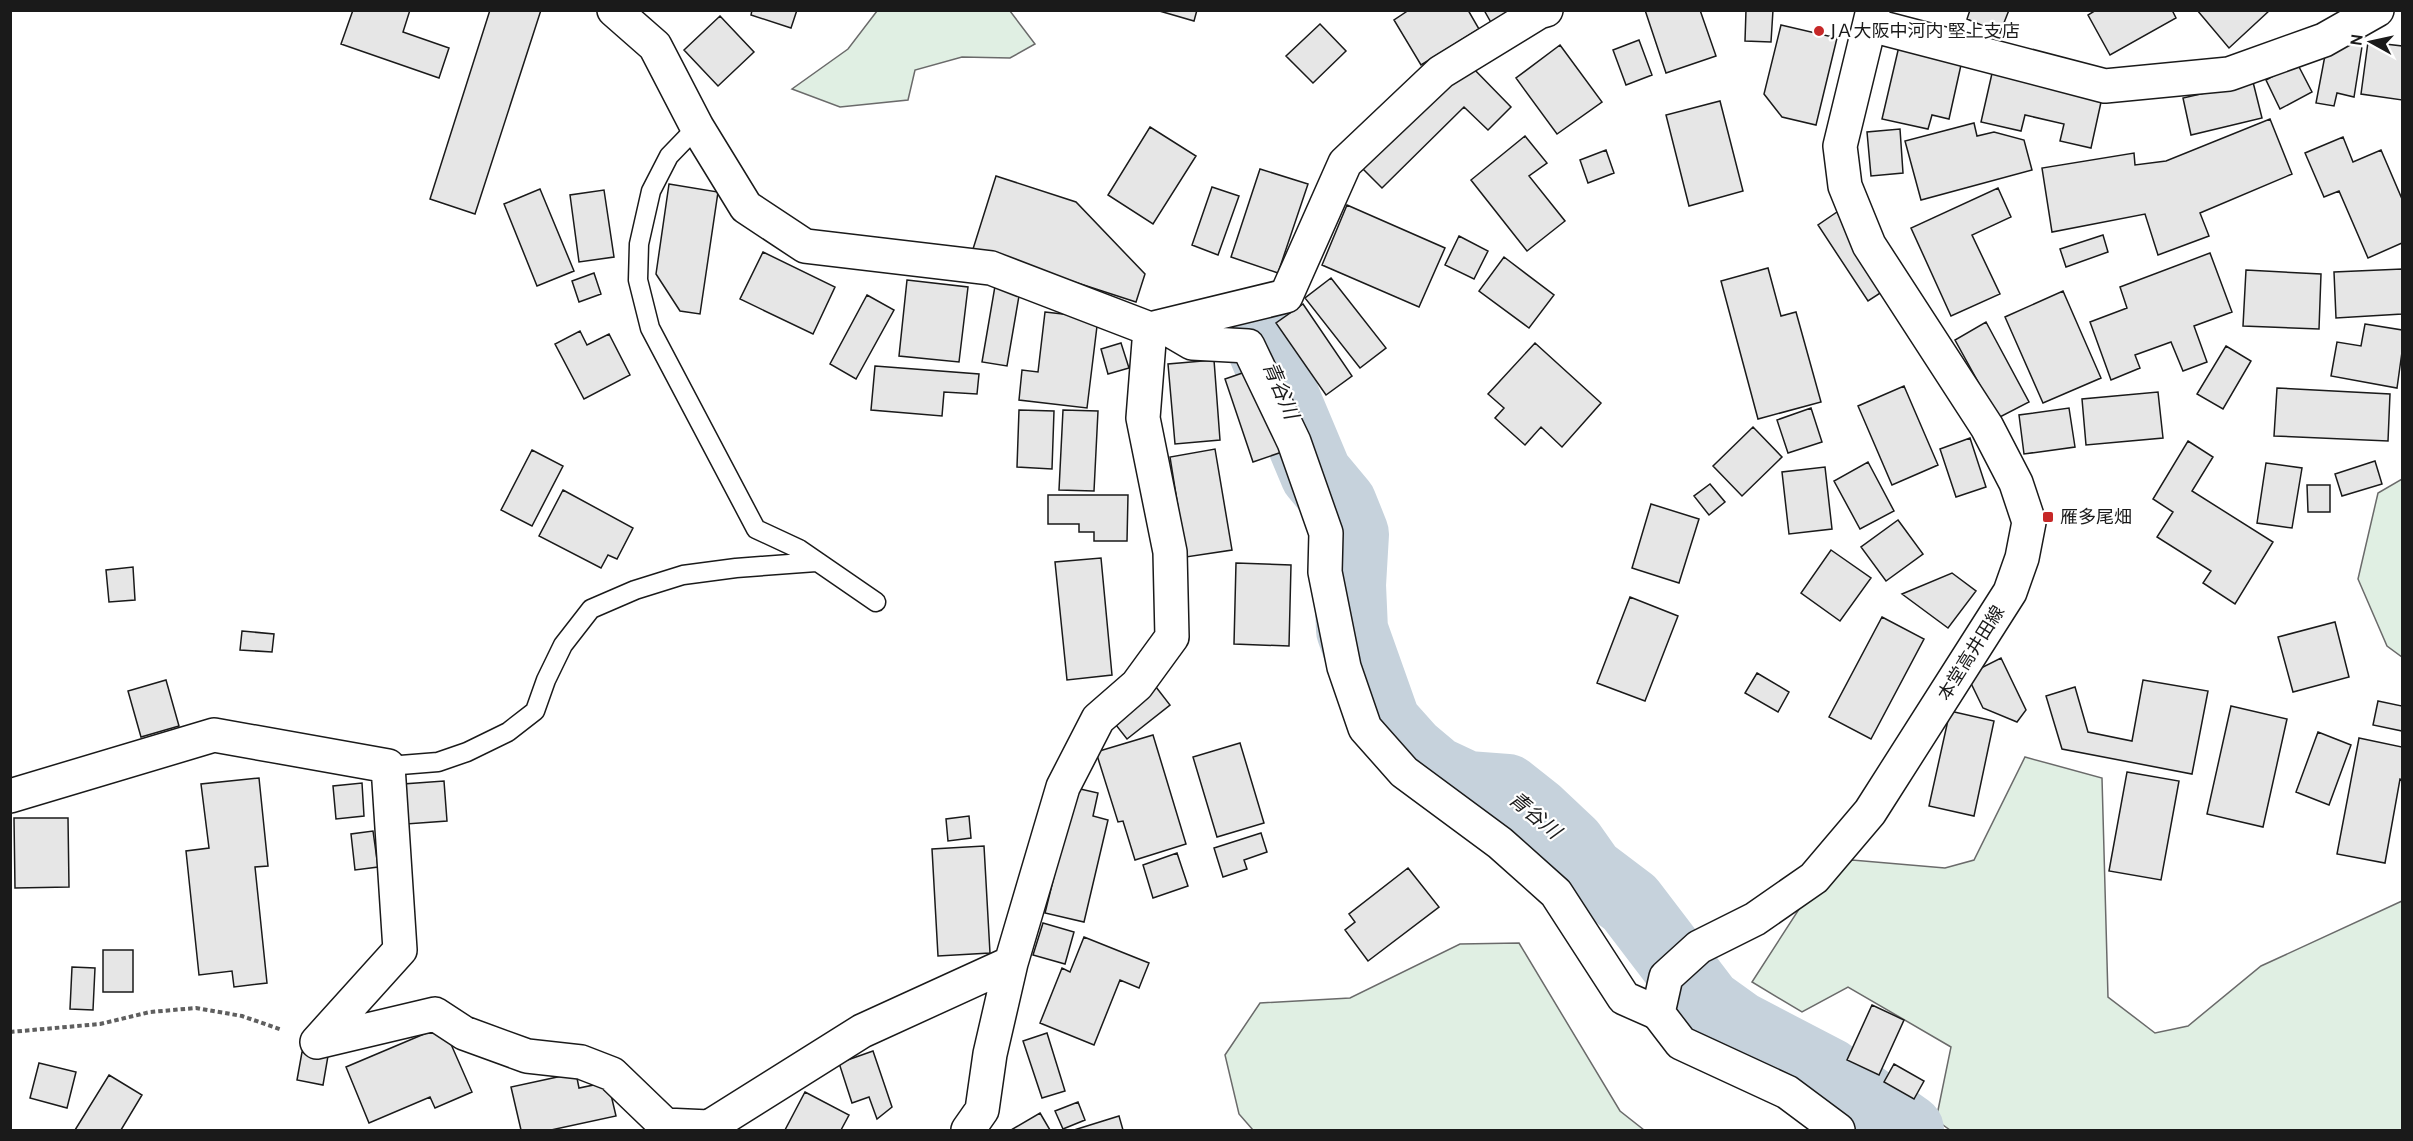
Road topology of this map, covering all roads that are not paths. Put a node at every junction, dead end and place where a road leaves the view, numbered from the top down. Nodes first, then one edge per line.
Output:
1 (614, 10) edge
2 (1546, 10) edge
3 (2376, 10) edge
4 (1872, 18) edge
5 (697, 127) junction
6 (1157, 328) junction
7 (816, 562) junction
8 (876, 602) dead end
9 (388, 766) junction
10 (10, 796) edge
11 (1011, 963) junction
12 (1658, 1013) junction
13 (968, 1131) edge
14 (1838, 1131) edge

1 - 5 street
2 - 6 street
3 - 4 street
4 - 12 street, 本堂高井田線
5 - 6 street
5 - 7 lane
6 - 11 street
6 - 12 street
7 - 8 lane
7 - 9 lane
9 - 10 street
9 - 11 street
11 - 13 street
12 - 14 street

